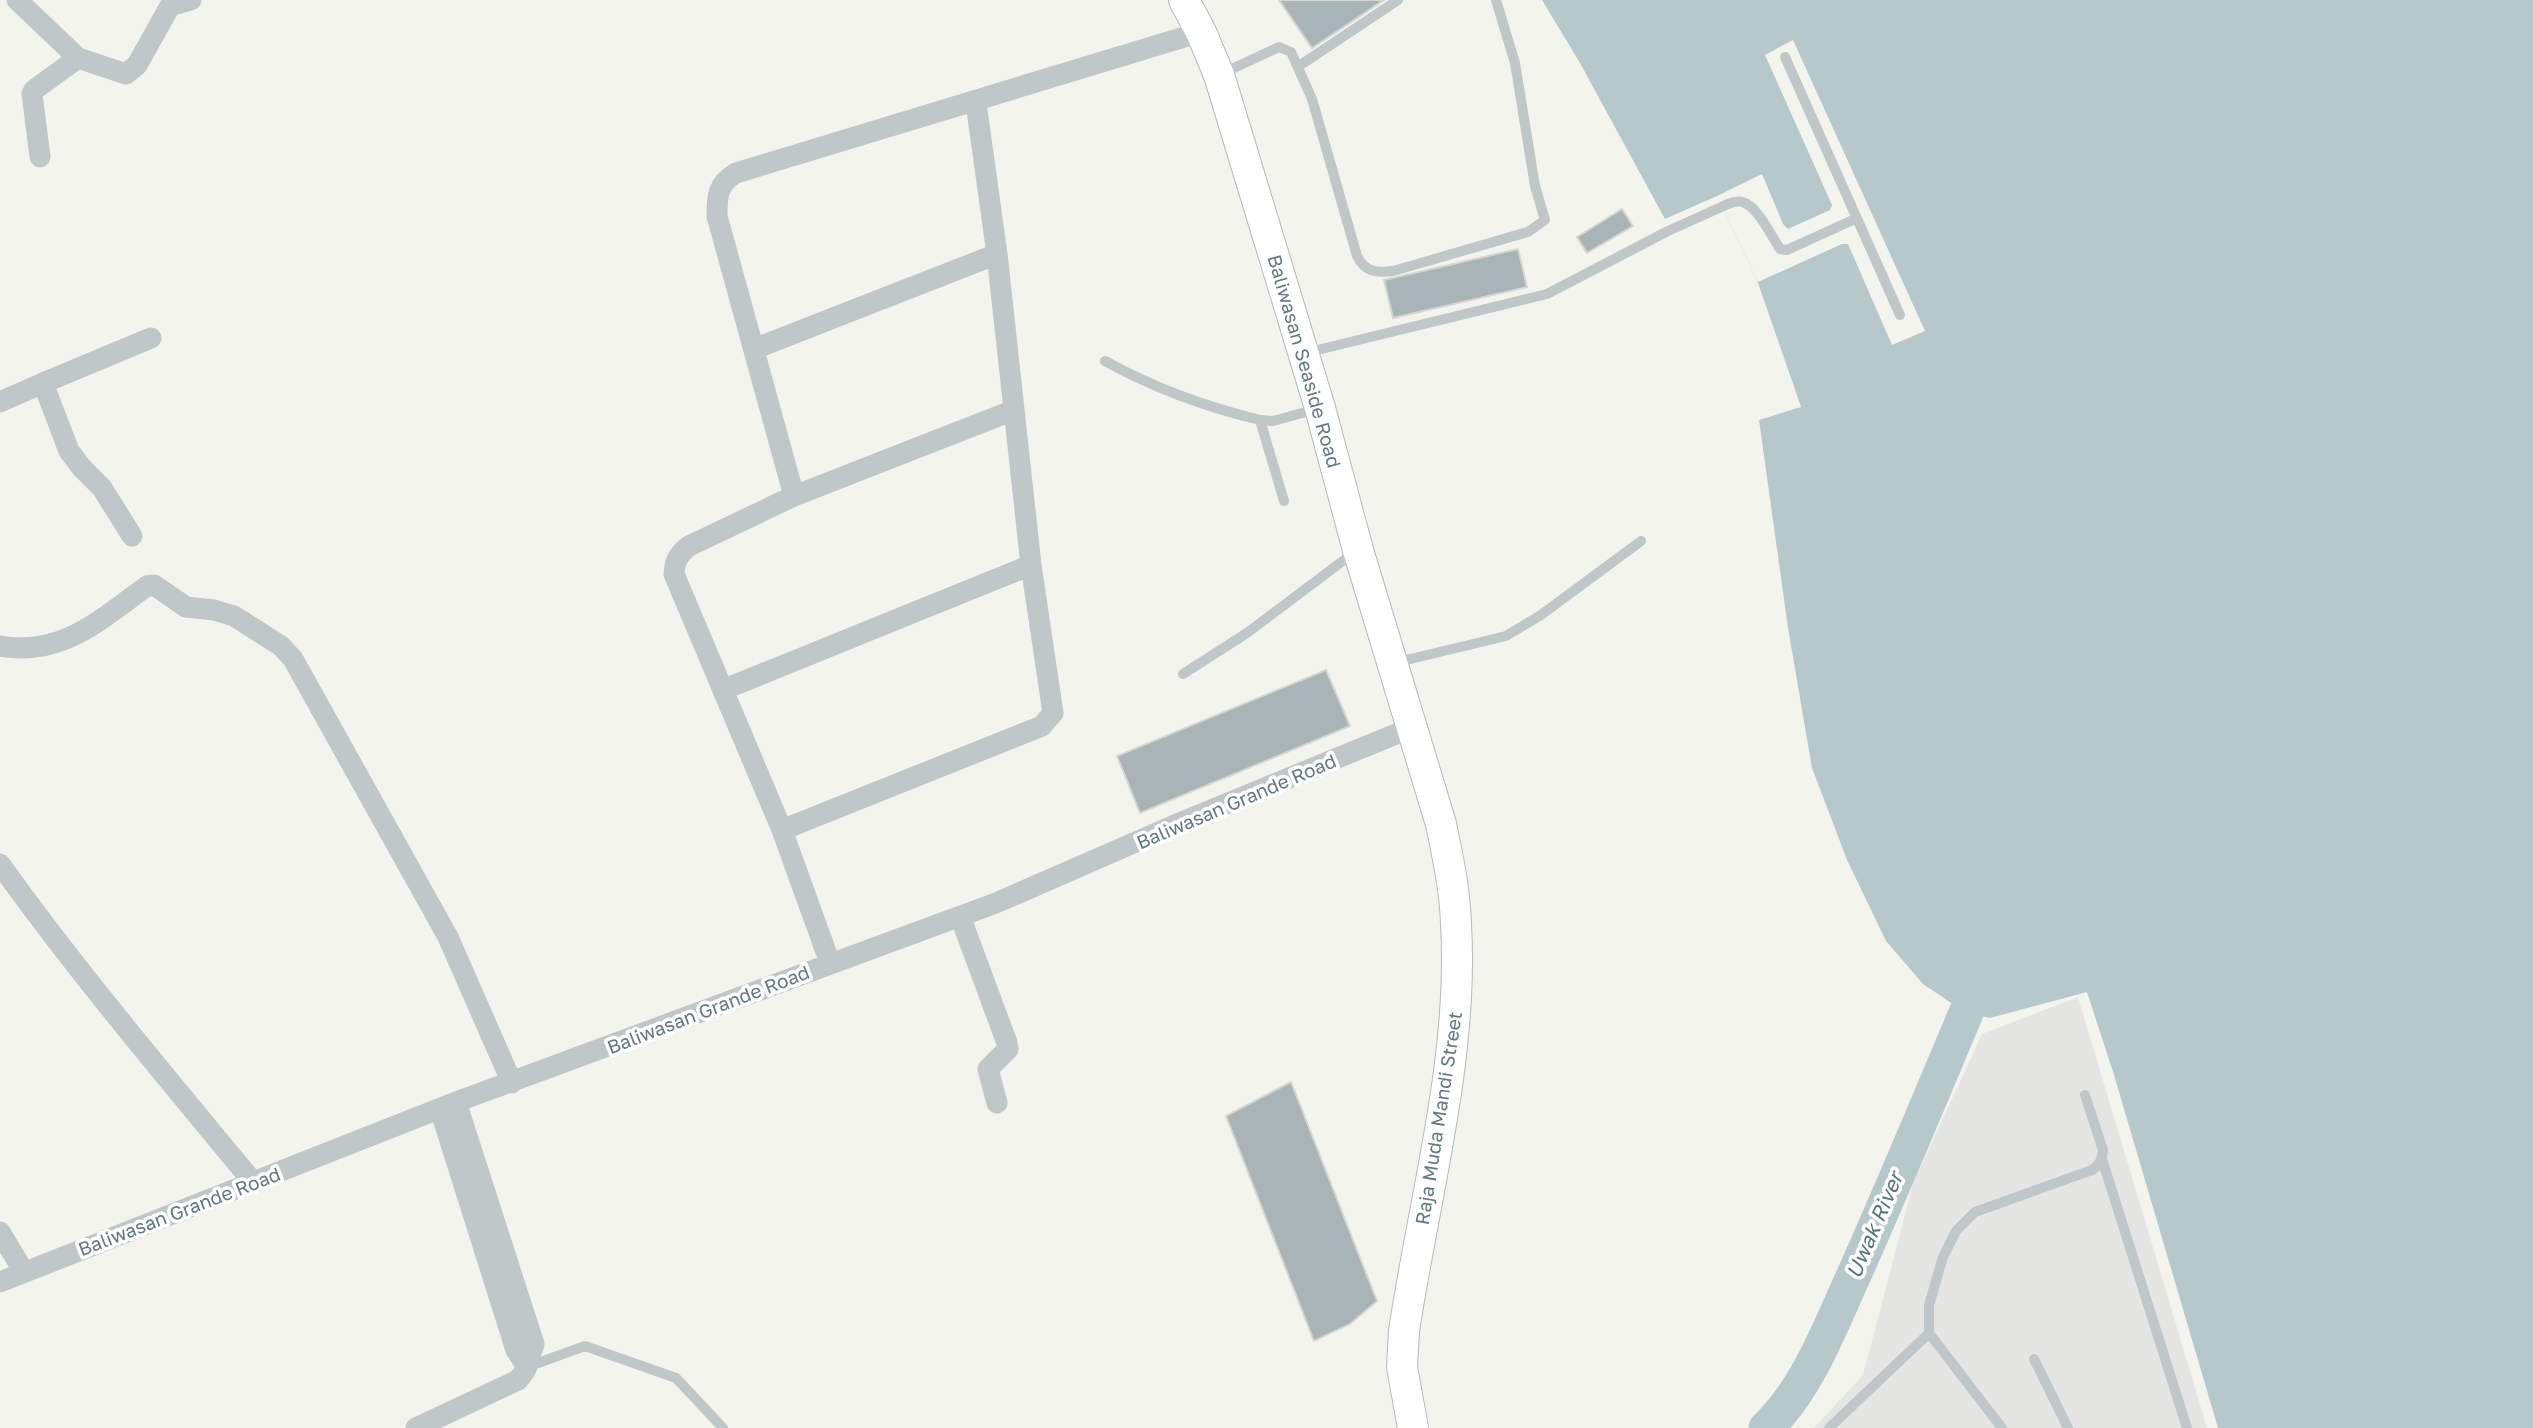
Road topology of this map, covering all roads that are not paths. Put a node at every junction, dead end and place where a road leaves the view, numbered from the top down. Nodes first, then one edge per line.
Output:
1 (18, 0) edge
2 (191, 0) edge
3 (1184, 0) edge
4 (1398, 0) edge
5 (1496, 0) edge
6 (1201, 32) junction
7 (1784, 57) dead end
8 (78, 58) junction
9 (1299, 66) junction
10 (1219, 75) junction
11 (976, 103) junction
12 (40, 157) dead end
13 (1855, 219) junction
14 (998, 254) junction
15 (1900, 315) dead end
16 (151, 338) dead end
17 (754, 349) junction
18 (1303, 354) junction
19 (1105, 361) dead end
20 (43, 383) junction
21 (0, 402) edge
22 (1320, 408) junction
23 (1014, 410) junction
24 (1260, 420) junction
25 (794, 496) junction
26 (1284, 501) dead end
27 (132, 536) dead end
28 (1641, 541) dead end
29 (1358, 550) junction
30 (1031, 565) junction
31 (0, 646) edge
32 (1393, 663) junction
33 (1182, 674) dead end
34 (724, 689) junction
35 (1413, 727) junction
36 (782, 830) junction
37 (0, 864) edge
38 (960, 916) junction
39 (830, 963) junction
40 (512, 1083) junction
41 (2085, 1095) dead end
42 (997, 1103) dead end
43 (448, 1106) junction
44 (2102, 1159) junction
45 (253, 1182) junction
46 (0, 1232) edge
47 (24, 1272) junction
48 (0, 1282) edge
49 (1929, 1333) junction
50 (2034, 1359) dead end
51 (527, 1367) junction
52 (416, 1428) edge
53 (723, 1428) edge
54 (1413, 1428) edge
55 (1829, 1428) edge
56 (2002, 1428) edge
57 (2068, 1428) edge
58 (2187, 1428) edge

1 - 8 street
2 - 8 street
3 - 6 main road, Baliwasan Seaside Road
4 - 9 lane
5 - 9 lane
6 - 10 main road, Baliwasan Seaside Road
6 - 11 street
7 - 13 lane
8 - 12 street
9 - 10 lane
10 - 18 main road, Baliwasan Seaside Road
11 - 14 street
11 - 17 street
13 - 15 lane
13 - 18 lane
14 - 17 street
14 - 23 street
16 - 20 street
17 - 25 street
18 - 22 main road, Baliwasan Seaside Road
19 - 24 lane
20 - 21 street
20 - 27 street
22 - 24 lane
22 - 29 main road, Baliwasan Seaside Road
23 - 25 street
23 - 30 street
24 - 26 lane
25 - 34 street
28 - 32 lane
29 - 32 main road, Baliwasan Seaside Road
29 - 33 lane
30 - 34 street
30 - 36 street
31 - 40 street
32 - 35 main road, Baliwasan Seaside Road
34 - 36 street
35 - 38 street, Baliwasan Grande Road
35 - 54 main road, Raja Muda Mandi Street
36 - 39 street
37 - 45 street
38 - 39 street, Baliwasan Grande Road
38 - 42 street
39 - 40 street, Baliwasan Grande Road
40 - 43 street, Baliwasan Grande Road
41 - 44 lane
43 - 45 street, Baliwasan Grande Road
43 - 51 street
44 - 49 lane
44 - 58 lane
45 - 47 street, Baliwasan Grande Road
46 - 47 street
47 - 48 street, Baliwasan Grande Road
49 - 55 lane
49 - 56 lane
50 - 57 lane
51 - 52 street
51 - 53 lane

